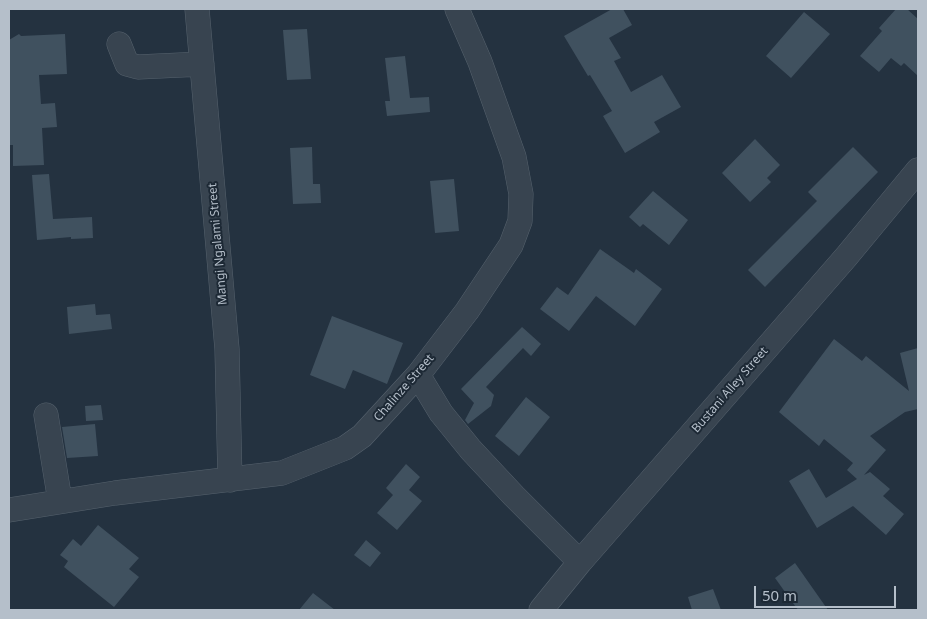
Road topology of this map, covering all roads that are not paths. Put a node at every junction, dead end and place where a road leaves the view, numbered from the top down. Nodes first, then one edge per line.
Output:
1 (197, 9) edge
2 (457, 9) edge
3 (119, 44) dead end
4 (202, 64) junction
5 (918, 170) edge
6 (418, 375) junction
7 (46, 415) dead end
8 (230, 480) junction
9 (60, 502) junction
10 (9, 510) edge
11 (580, 562) junction
12 (541, 610) edge

1 - 4 street, Mangi Ngalami Street
2 - 6 street, Chalinze Street
3 - 4 street
4 - 8 street, Mangi Ngalami Street
5 - 11 street, Bustani Alley Street
6 - 8 street, Chalinze Street
6 - 11 street
7 - 9 street
8 - 9 street, Chalinze Street
9 - 10 street, Chalinze Street
11 - 12 street, Bustani Alley Street

